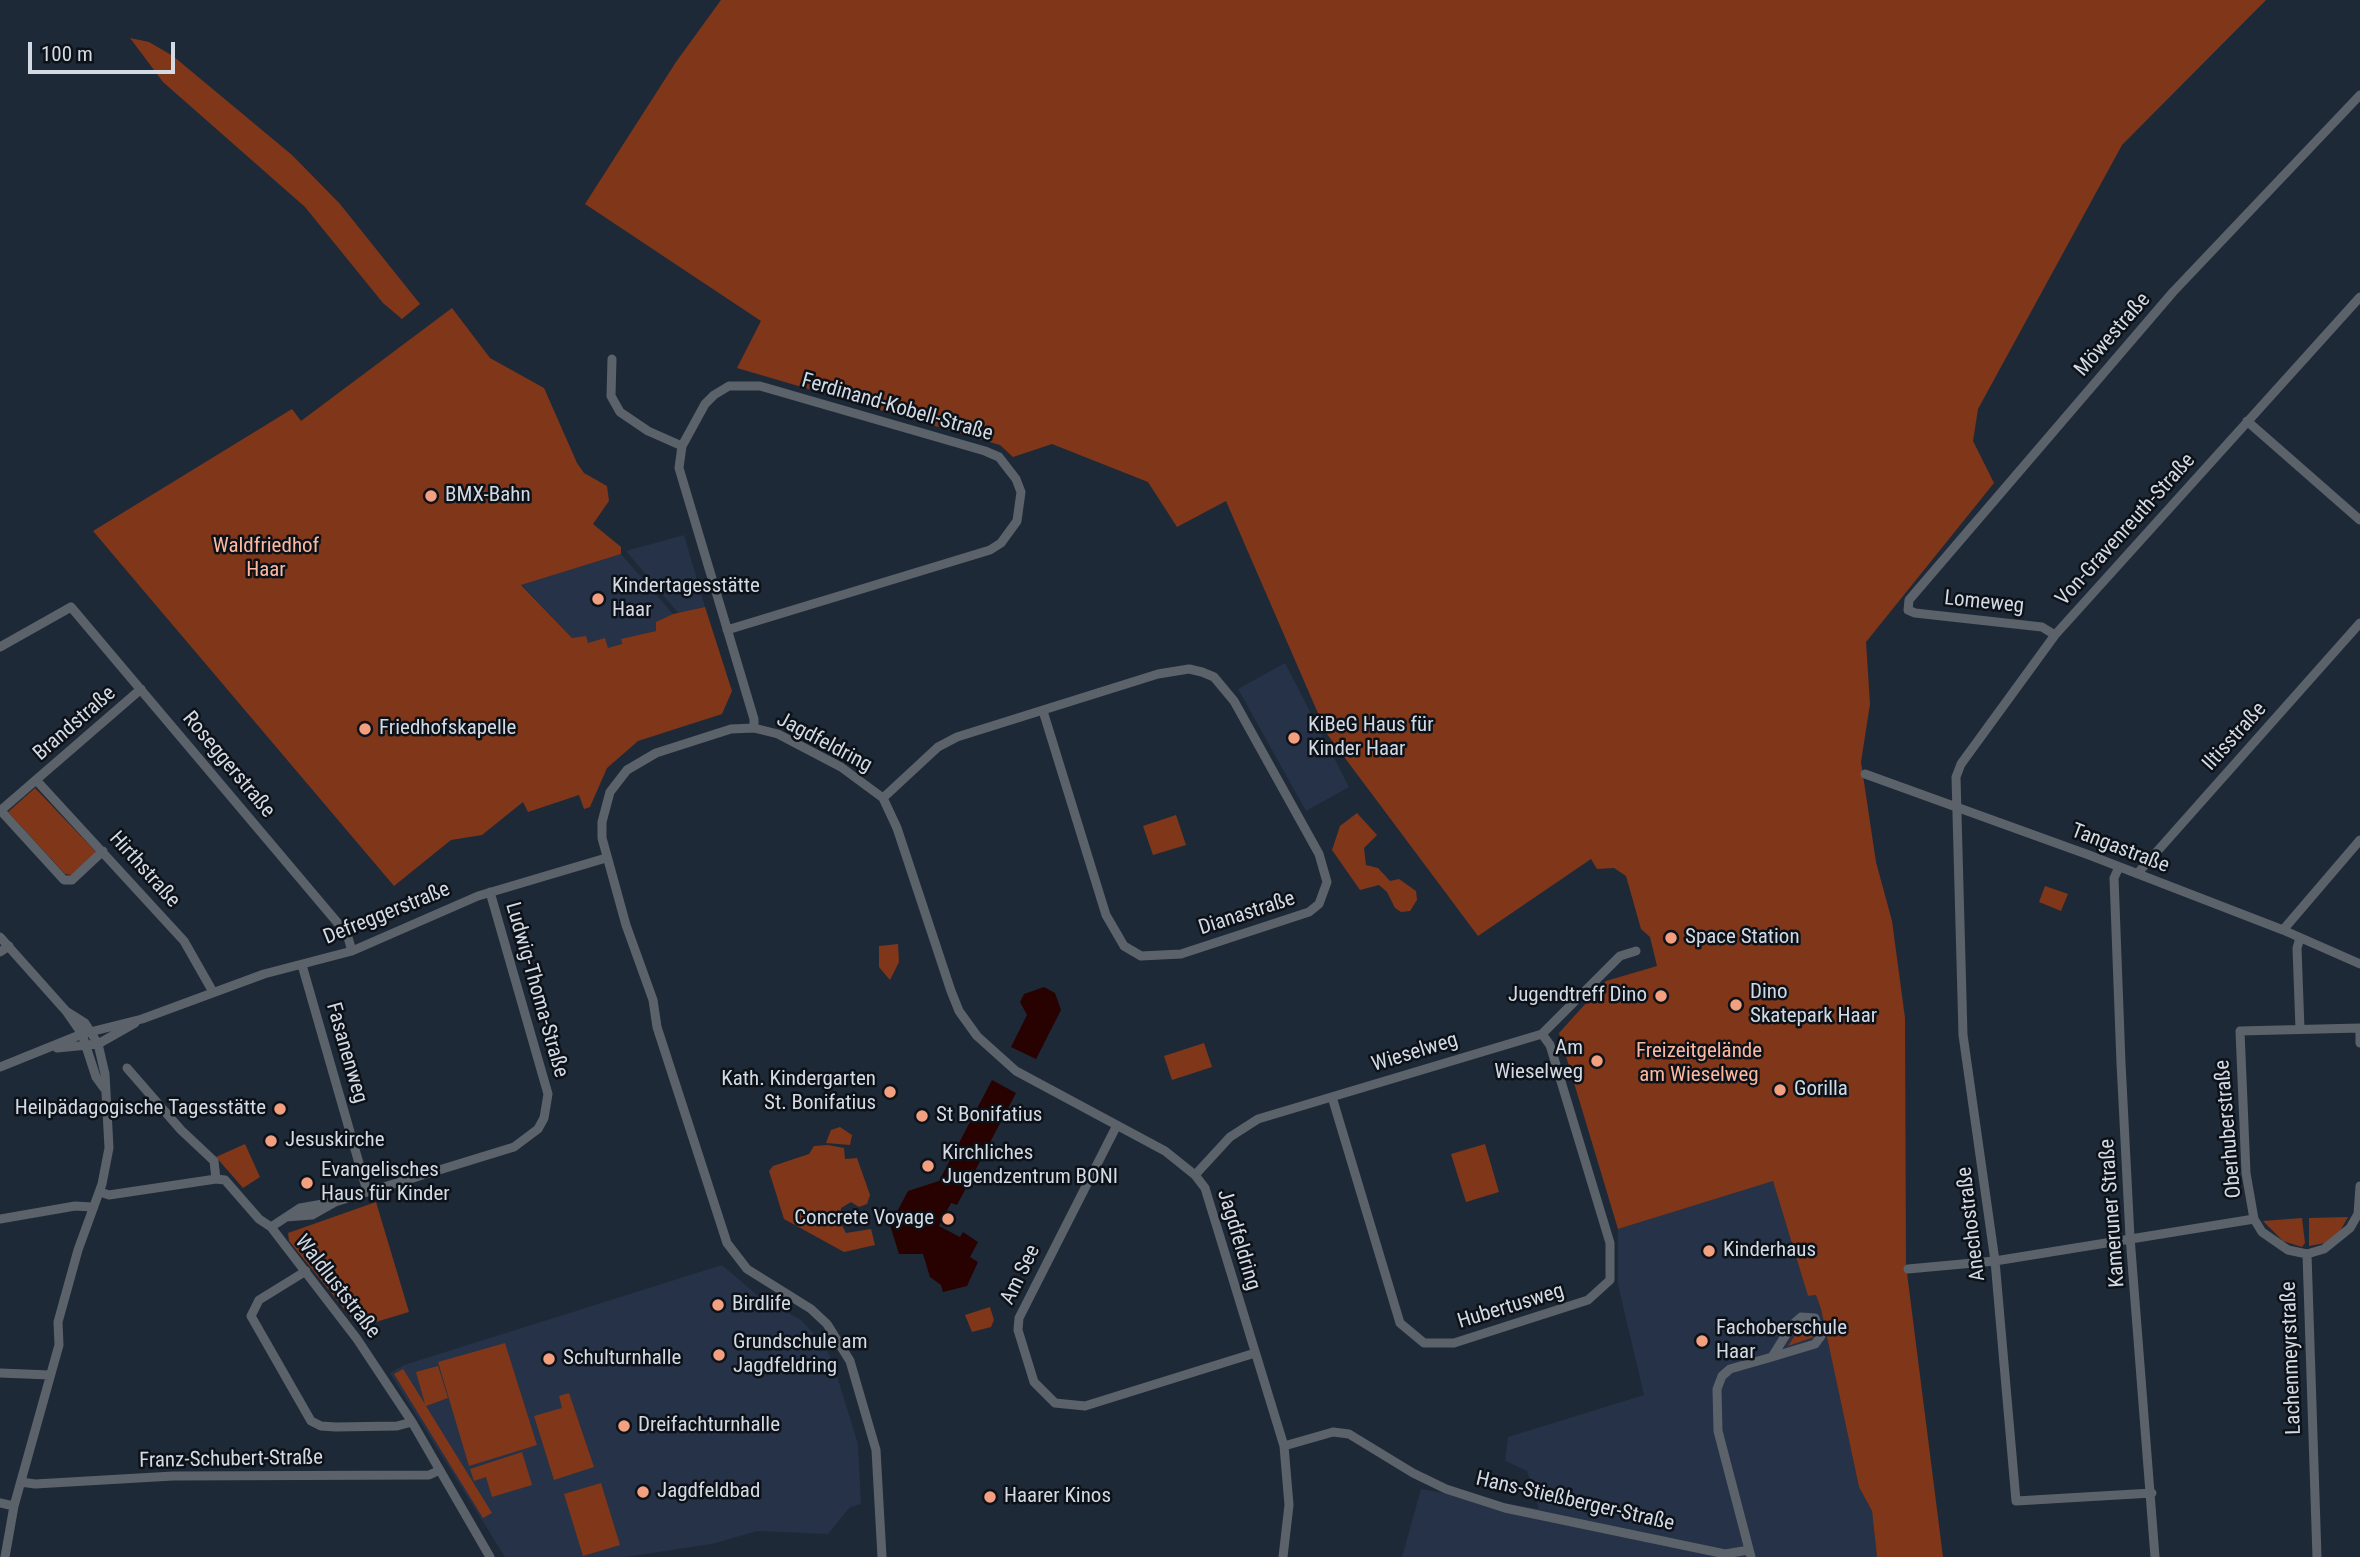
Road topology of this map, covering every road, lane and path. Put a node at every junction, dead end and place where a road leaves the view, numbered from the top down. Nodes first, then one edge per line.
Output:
1 (2360, 95) edge
2 (2360, 297) edge
3 (611, 359) dead end
4 (2247, 421) junction
5 (682, 446) junction
6 (2360, 520) edge
7 (1908, 610) joint
8 (2360, 623) edge
9 (727, 630) junction
10 (2055, 635) junction
11 (0, 647) edge
12 (141, 689) junction
13 (1043, 711) junction
14 (754, 728) junction
15 (1865, 774) dead end
16 (37, 781) junction
17 (883, 799) junction
18 (1958, 807) junction
19 (0, 811) edge
20 (2360, 841) edge
21 (103, 851) junction
22 (606, 858) junction
23 (2119, 867) junction
24 (2137, 874) junction
25 (490, 892) junction
26 (2283, 930) junction
27 (0, 937) edge
28 (2301, 938) junction
29 (9, 946) junction
30 (352, 951) junction
31 (1636, 951) dead end
32 (0, 953) edge
33 (2360, 964) edge
34 (302, 965) junction
35 (213, 992) junction
36 (2300, 1029) junction
37 (1542, 1034) junction
38 (90, 1039) junction
39 (2360, 1043) edge
40 (0, 1068) edge
41 (127, 1068) dead end
42 (1332, 1097) junction
43 (1117, 1125) junction
44 (1195, 1175) junction
45 (216, 1179) junction
46 (2360, 1186) edge
47 (367, 1191) junction
48 (100, 1192) junction
49 (92, 1207) junction
50 (2359, 1214) edge
51 (0, 1219) edge
52 (2254, 1219) junction
53 (271, 1227) junction
54 (2130, 1237) junction
55 (2307, 1254) junction
56 (1995, 1261) junction
57 (1908, 1269) dead end
58 (306, 1271) junction
59 (1255, 1353) junction
60 (1772, 1357) junction
61 (0, 1374) edge
62 (50, 1375) junction
63 (412, 1422) junction
64 (1284, 1446) junction
65 (440, 1470) junction
66 (21, 1482) junction
67 (2152, 1493) junction
68 (0, 1503) edge
69 (14, 1506) junction
70 (1750, 1553) edge
71 (5, 1557) edge
72 (490, 1557) edge
73 (882, 1557) edge
74 (1283, 1557) edge
75 (2155, 1557) edge
76 (2317, 1557) edge

1 - 7 street, Möwestraße
2 - 4 street, Von-Gravenreuth-Straße
3 - 5 street
4 - 6 street
4 - 10 street, Von-Gravenreuth-Straße
5 - 9 street, Ferdinand-Kobell-Straße
5 - 9 street, Ferdinand-Kobell-Straße
7 - 10 street, Lomeweg
8 - 24 street, Iltisstraße
9 - 14 street, Ferdinand-Kobell-Straße
10 - 18 street, Von-Gravenreuth-Straße
11 - 12 street, Roseggerstraße
12 - 16 street, Brandstraße
12 - 30 street, Roseggerstraße
13 - 13 street, Dianastraße
13 - 17 street, Dianastraße
14 - 17 street, Jagdfeldring
14 - 22 street, Jagdfeldring
15 - 18 street, Tangastraße
16 - 19 street, Brandstraße
16 - 21 street, Hirthstraße
17 - 43 street, Jagdfeldring
18 - 23 street, Tangastraße
18 - 56 street, Anechostraße
19 - 21 street
20 - 26 street
21 - 35 street, Hirthstraße
22 - 25 street, Defreggerstraße
22 - 73 street, Jagdfeldring
23 - 24 street, Tangastraße
23 - 54 street, Kameruner Straße
24 - 26 street, Tangastraße
25 - 30 street, Defreggerstraße
25 - 47 street, Ludwig-Thoma-Straße
26 - 28 street, Tangastraße
27 - 29 street
28 - 33 street, Tangastraße
28 - 36 street
29 - 32 street
29 - 38 street
30 - 34 street, Defreggerstraße
31 - 37 street, Wieselweg
34 - 35 street, Defreggerstraße
34 - 47 street, Fasanenweg
35 - 38 street, Defreggerstraße
36 - 39 street
36 - 52 street, Oberhuberstraße
37 - 42 street, Wieselweg
37 - 42 street, Hubertusweg
38 - 40 street, Defreggerstraße
38 - 48 street
41 - 45 street, Waldluststraße
42 - 44 street, Wieselweg
43 - 44 street, Jagdfeldring
43 - 59 street, Am See
44 - 59 street, Jagdfeldring
45 - 48 street
45 - 53 street, Waldluststraße
46 - 50 street, Lachenmeyrstraße
47 - 53 street, Ludwig-Thoma-Straße
48 - 49 street
49 - 51 street
49 - 62 street
50 - 55 street, Lachenmeyrstraße
52 - 54 street
52 - 55 street, Oberhuberstraße
53 - 58 street, Waldluststraße
54 - 56 street
54 - 67 street, Kameruner Straße
55 - 76 street, Lachenmeyrstraße
56 - 57 street
56 - 67 street, Anechostraße
58 - 63 street, Waldluststraße
58 - 63 street
59 - 64 street, Jagdfeldring
60 - 60 street
60 - 70 street
61 - 62 street
62 - 66 street
63 - 65 street, Waldluststraße
64 - 70 street, Hans-Stießberger-Straße
64 - 74 street, Jagdfeldring
65 - 66 street, Franz-Schubert-Straße
65 - 72 street, Waldluststraße
66 - 69 street
67 - 75 street, Kameruner Straße
68 - 69 street
69 - 71 street

